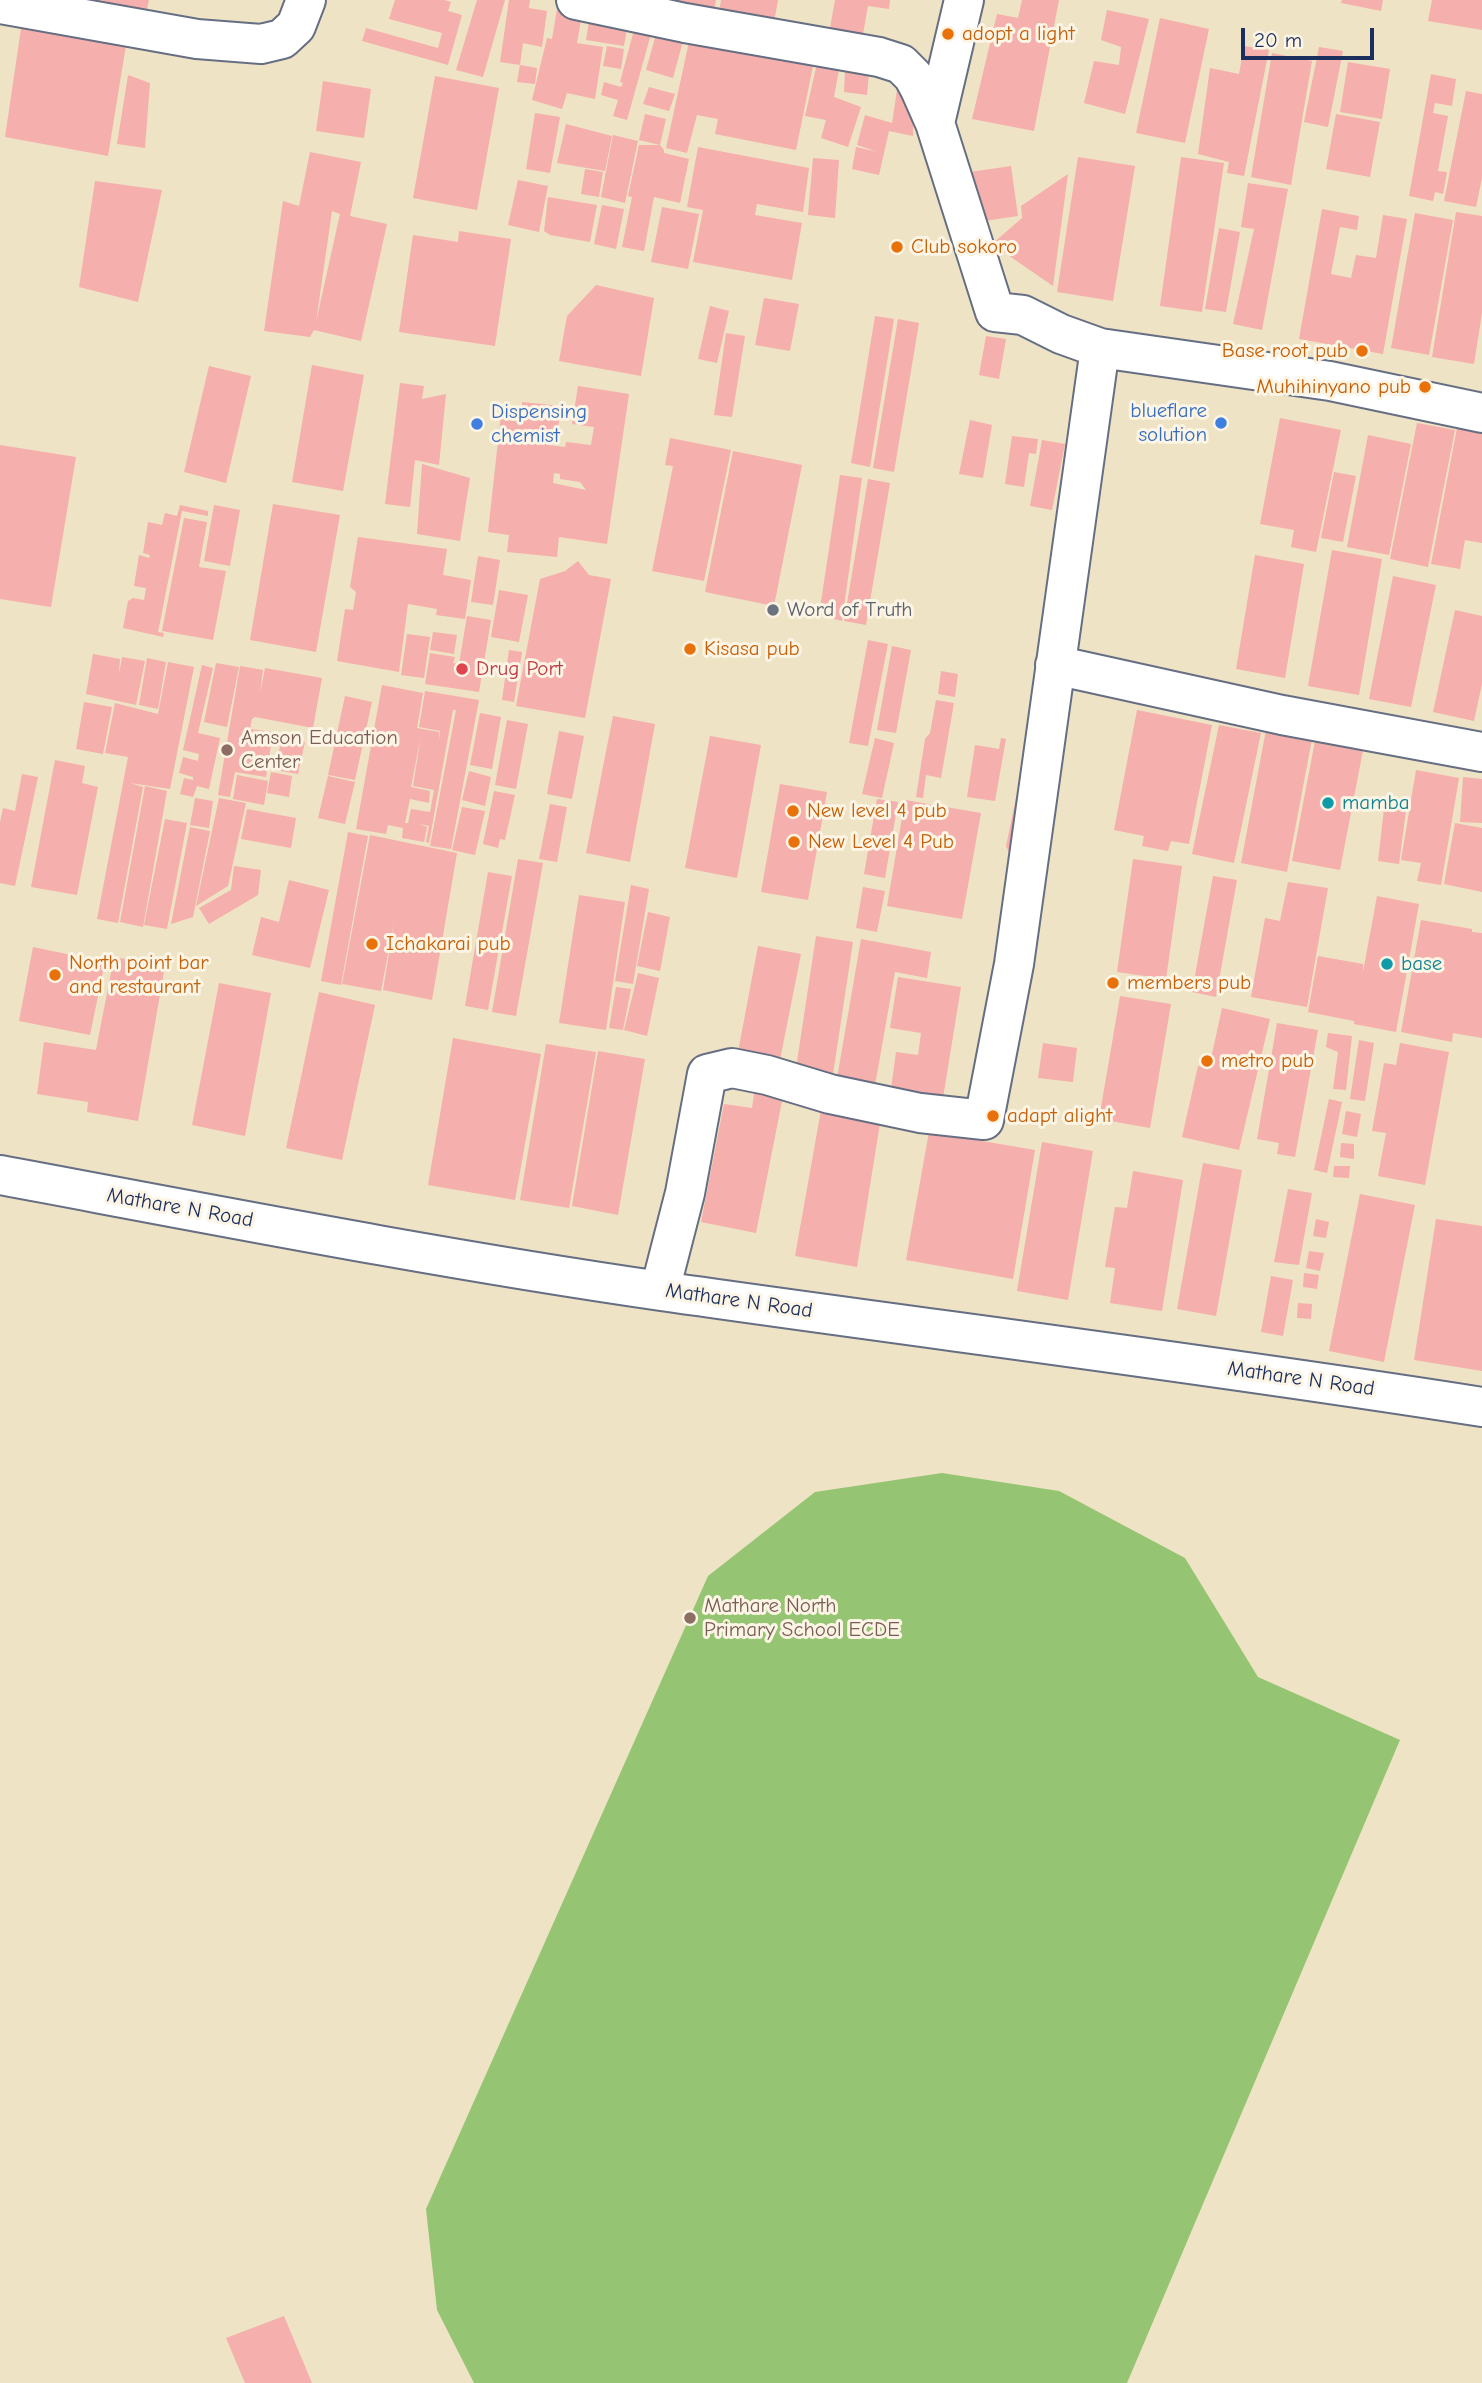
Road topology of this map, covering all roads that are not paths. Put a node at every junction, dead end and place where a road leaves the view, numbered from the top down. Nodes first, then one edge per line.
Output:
1 (306, 0) edge
2 (576, 0) edge
3 (964, 0) edge
4 (0, 4) edge
5 (934, 122) junction
6 (1100, 348) junction
7 (1482, 413) edge
8 (1055, 665) junction
9 (1482, 752) edge
10 (0, 1175) edge
11 (660, 1290) junction
12 (1482, 1406) edge

1 - 4 street
2 - 5 street
3 - 5 street
5 - 6 street
6 - 7 street
6 - 8 street
8 - 9 street
8 - 11 street
10 - 11 street, Mathare N Road
11 - 12 street, Mathare N Road

